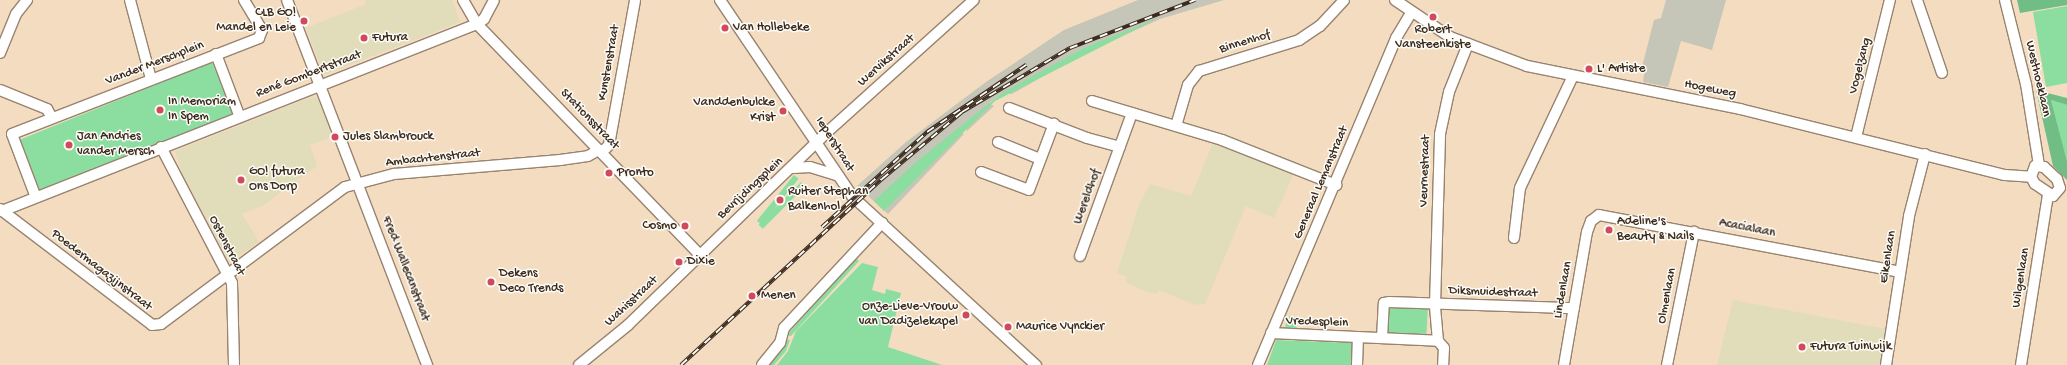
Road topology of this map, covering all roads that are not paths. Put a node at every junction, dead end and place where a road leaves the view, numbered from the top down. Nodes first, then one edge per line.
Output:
1 (26, 0) edge
2 (130, 0) edge
3 (244, 0) edge
4 (286, 0) edge
5 (463, 0) edge
6 (494, 0) edge
7 (635, 0) edge
8 (720, 0) edge
9 (974, 0) edge
10 (1344, 0) edge
11 (1395, 0) edge
12 (1890, 0) edge
13 (1917, 0) edge
14 (2005, 0) edge
15 (1412, 13) junction
16 (477, 24) junction
17 (1468, 44) junction
18 (0, 53) edge
19 (216, 54) junction
20 (1942, 73) dead end
21 (1573, 76) junction
22 (150, 79) junction
23 (321, 85) junction
24 (0, 90) edge
25 (1092, 101) dead end
26 (1010, 108) dead end
27 (1132, 113) junction
28 (239, 115) junction
29 (52, 118) junction
30 (1054, 124) junction
31 (1176, 126) junction
32 (1856, 138) junction
33 (817, 141) junction
34 (998, 142) dead end
35 (161, 147) junction
36 (1120, 147) junction
37 (601, 151) junction
38 (1925, 154) junction
39 (1040, 159) junction
40 (2039, 165) junction
41 (793, 168) junction
42 (981, 172) dead end
43 (837, 175) junction
44 (2031, 177) junction
45 (359, 183) junction
46 (1336, 185) junction
47 (2063, 190) edge
48 (2048, 195) junction
49 (35, 196) junction
50 (1, 210) edge
51 (1591, 221) joint
52 (882, 223) junction
53 (1694, 232) junction
54 (1514, 238) dead end
55 (700, 255) junction
56 (1080, 256) dead end
57 (1900, 272) junction
58 (226, 275) junction
59 (1435, 304) junction
60 (1574, 308) junction
61 (1271, 333) junction
62 (1358, 338) junction
63 (1382, 338) junction
64 (1438, 341) junction
65 (234, 365) edge
66 (427, 365) edge
67 (579, 365) edge
68 (762, 365) edge
69 (1036, 365) edge
70 (1258, 365) edge
71 (1357, 365) edge
72 (1443, 365) edge
73 (1564, 365) edge
74 (1667, 365) edge
75 (1886, 365) edge
76 (2021, 365) edge

1 - 18 street
2 - 22 street
3 - 19 street
4 - 23 street, Fred Wallecanstraat
5 - 16 street, Stationsstraat
6 - 16 street
7 - 37 street, Kunstenstraat
8 - 33 street, Ieperstraat
9 - 33 street, Wervikstraat
10 - 31 street, Binnenhof
11 - 15 street, Hogeweg
12 - 32 street, Vogelzang
13 - 20 street
14 - 40 street, Westhoeklaan
15 - 17 street, Hogeweg
15 - 46 street, Generaal Lemanstraat
16 - 23 street, René Gombertstraat
16 - 37 street, Stationsstraat
17 - 21 street, Hogeweg
17 - 59 street, Veurnestraat
19 - 22 street, Vander Merschplein
19 - 28 street, Vander Merschplein
21 - 32 street, Hogeweg
21 - 54 street
22 - 29 street, Vander Merschplein
23 - 28 street, René Gombertstraat
23 - 45 street, Fred Wallecanstraat
24 - 29 street
25 - 27 street
26 - 30 street
27 - 31 street
27 - 36 street, Wereldhof
28 - 35 street
29 - 49 street, Vander Merschplein
30 - 36 street
30 - 39 street
31 - 46 street
32 - 38 street, Hogeweg
33 - 41 street, Bevrijdingsplein
33 - 43 street, Ieperstraat
34 - 39 street
35 - 49 street
35 - 58 street, Ostenstraat
36 - 56 street, Wereldhof
37 - 45 street, Ambachtenstraat
37 - 55 street, Stationsstraat
38 - 44 street, Hogeweg
38 - 57 street, Eikenlaan
39 - 42 street
40 - 44 street
40 - 47 street
41 - 43 street
41 - 55 street, Bevrijdingsplein
43 - 52 street, Ieperstraat
44 - 48 street
45 - 58 street, Ambachtenstraat
45 - 66 street, Fred Wallecanstraat
46 - 61 street, Generaal Lemanstraat
47 - 48 street
48 - 76 street, Wilgenlaan
49 - 50 street
50 - 58 street, Poedermagazijnstraat
51 - 53 street, Acacialaan
51 - 60 street, Lindenlaan
52 - 68 street
52 - 69 street, Ieperstraat
53 - 57 street, Acacialaan
53 - 74 street, Olmenlaan
55 - 67 street, Wahisstraat
57 - 75 street, Eikenlaan
58 - 65 street, Ostenstraat
59 - 60 street, Diksmuidestraat
59 - 63 street, Diksmuidestraat
59 - 64 street, Veurnestraat
60 - 73 street, Lindenlaan
61 - 62 street, Vredesplein
61 - 70 street, Generaal Lemanstraat
62 - 63 street
62 - 71 street, Vredesplein
63 - 64 street
64 - 72 street, Veurnestraat

